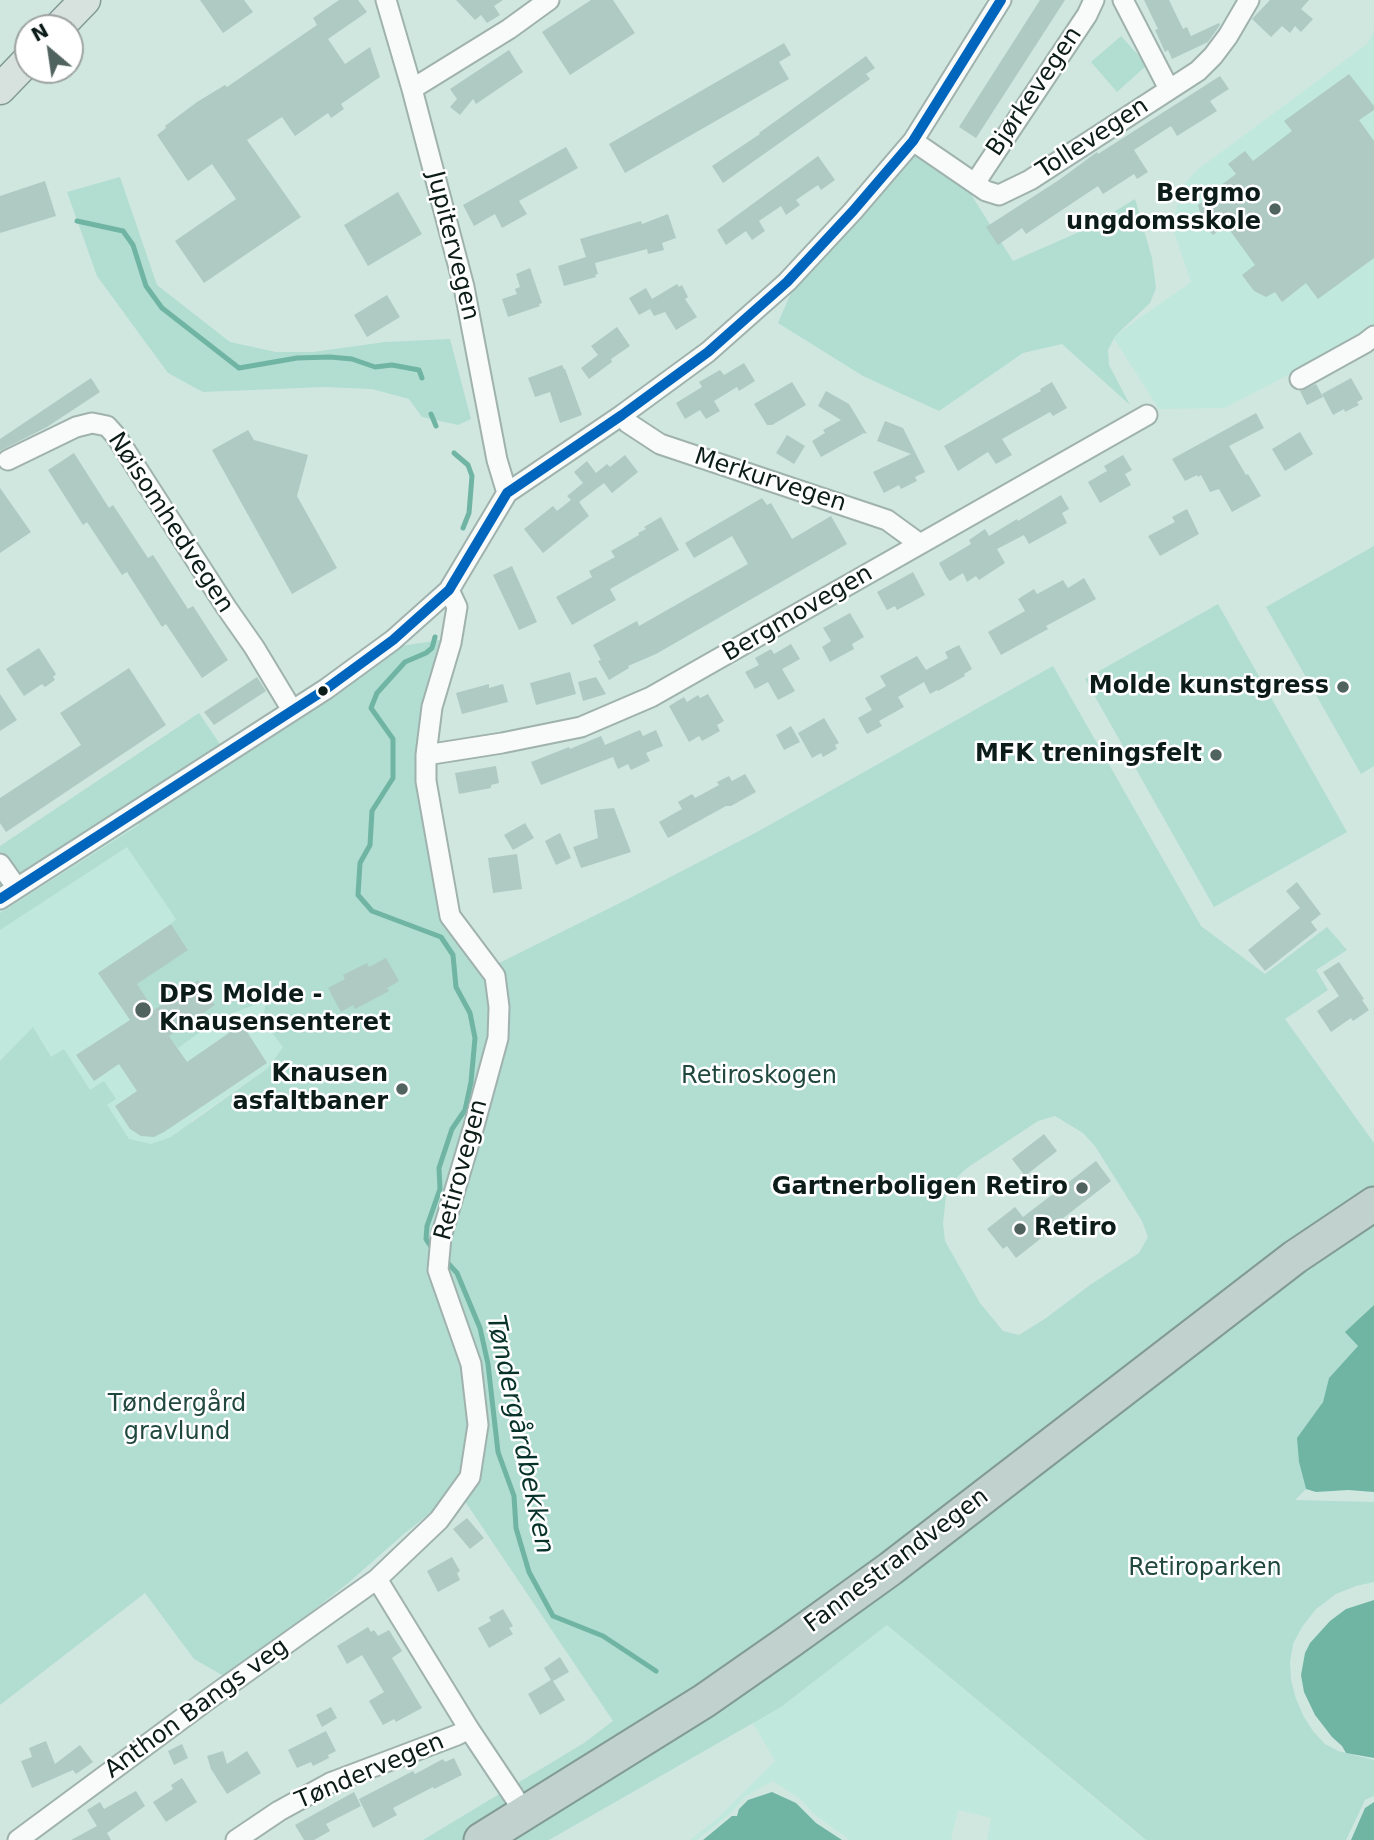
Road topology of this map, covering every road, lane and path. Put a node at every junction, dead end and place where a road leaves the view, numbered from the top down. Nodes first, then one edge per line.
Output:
1 (85, 0) edge
2 (386, 0) edge
3 (549, 0) edge
4 (1001, 0) edge
5 (1094, 0) edge
6 (1123, 0) edge
7 (1249, 0) edge
8 (72, 14) edge
9 (14, 74) edge
10 (0, 89) edge
11 (412, 89) junction
12 (1169, 89) junction
13 (913, 141) junction
14 (975, 183) junction
15 (1374, 336) edge
16 (1300, 379) dead end
17 (622, 415) junction
18 (1147, 415) dead end
19 (8, 460) dead end
20 (507, 494) junction
21 (920, 544) junction
22 (449, 590) junction
23 (292, 710) junction
24 (426, 755) junction
25 (0, 864) edge
26 (17, 888) junction
27 (0, 900) edge
28 (1374, 1189) edge
29 (1374, 1204) edge
30 (1295, 1257) junction
31 (377, 1579) junction
32 (469, 1728) junction
33 (526, 1813) junction
34 (18, 1840) edge
35 (236, 1840) edge
36 (481, 1840) edge

1 - 8 main road
2 - 11 street, Jupitervegen
3 - 11 street
4 - 13 street
5 - 14 street, Bjørkevegen
6 - 12 street
7 - 12 street, Tollevegen
9 - 10 main road
11 - 20 street, Jupitervegen
12 - 14 street, Tollevegen
13 - 14 street, Tollevegen
13 - 17 street
15 - 16 street
17 - 20 street
17 - 21 street, Merkurvegen
18 - 21 street, Bergmovegen
19 - 23 street, Nøisomhedvegen
20 - 22 street
21 - 24 street, Bergmovegen
22 - 23 street
22 - 24 street, Retirovegen
23 - 26 street
24 - 31 street, Retirovegen
25 - 26 street
26 - 27 street
28 - 30 highway, Fannestrandvegen
29 - 30 highway, Fannestrandvegen
30 - 33 highway, Fannestrandvegen
31 - 32 street
31 - 34 street, Anthon Bangs veg
32 - 33 street
32 - 35 street, Tøndervegen
33 - 36 highway, Fannestrandvegen

